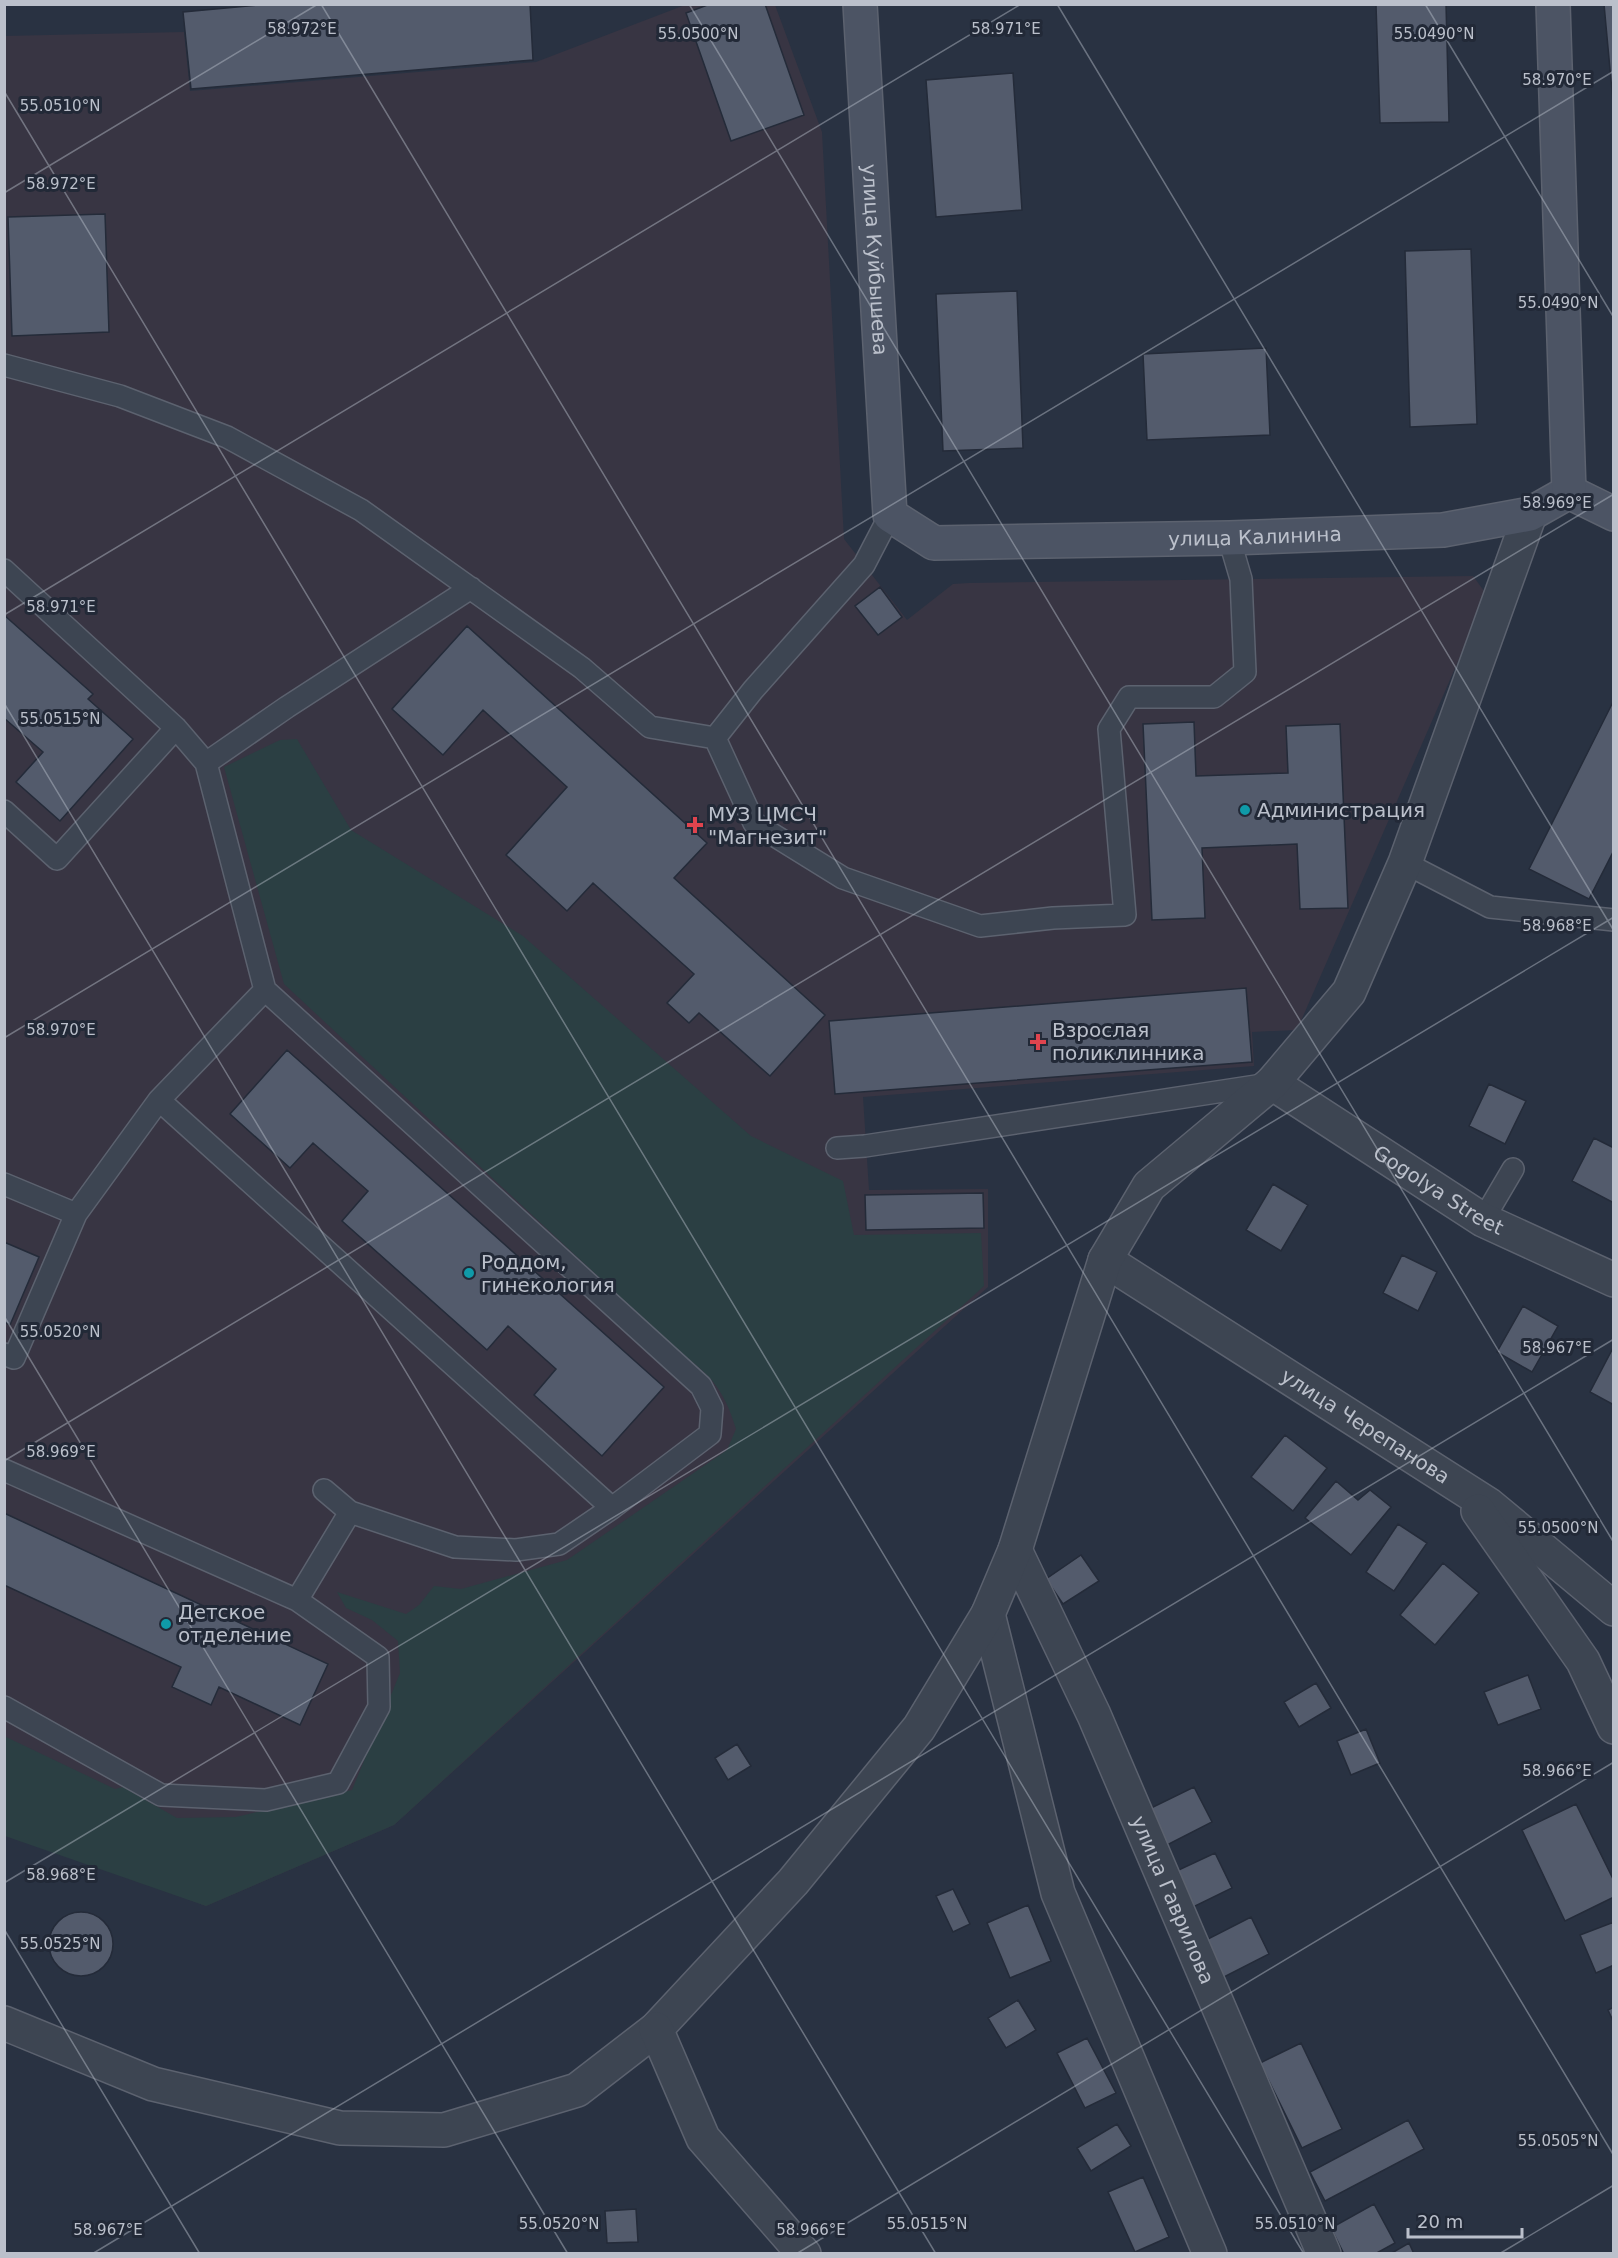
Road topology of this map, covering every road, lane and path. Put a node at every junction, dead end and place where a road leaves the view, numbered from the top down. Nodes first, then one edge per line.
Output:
1 (860, 4) edge
2 (1553, 4) edge
3 (4, 365) edge
4 (1569, 492) junction
5 (1530, 514) junction
6 (1614, 514) edge
7 (890, 515) junction
8 (1229, 538) junction
9 (4, 570) edge
10 (471, 588) junction
11 (176, 728) junction
12 (715, 738) junction
13 (206, 763) junction
14 (4, 811) edge
15 (1405, 863) junction
16 (1614, 920) edge
17 (265, 990) junction
18 (1272, 1083) junction
19 (159, 1100) junction
20 (837, 1148) dead end
21 (1513, 1169) dead end
22 (4, 1184) edge
23 (76, 1214) junction
24 (1483, 1220) junction
25 (1105, 1260) junction
26 (1614, 1280) edge
27 (4, 1354) edge
28 (4, 1470) edge
29 (1462, 1488) junction
30 (324, 1490) dead end
31 (612, 1508) junction
32 (350, 1512) junction
33 (1015, 1550) junction
34 (297, 1600) junction
35 (1614, 1608) edge
36 (988, 1614) junction
37 (4, 1707) edge
38 (1614, 1728) edge
39 (4, 2023) edge
40 (656, 2029) junction
41 (804, 2253) edge
42 (1210, 2253) edge
43 (1324, 2253) edge

1 - 7 street, улица Куйбышева
2 - 4 street
3 - 10 lane
4 - 5 street, улица Калинина
4 - 6 street
5 - 8 street, улица Калинина
5 - 15 street
7 - 8 street, улица Калинина
7 - 12 lane
8 - 12 lane
9 - 11 lane
10 - 12 lane
10 - 13 lane
11 - 13 lane
11 - 14 lane
13 - 17 lane
15 - 16 lane
15 - 18 street
17 - 19 lane
17 - 31 lane
18 - 20 lane
18 - 24 street, Gogolya Street
18 - 25 street
19 - 23 lane
19 - 31 lane
21 - 24 lane
22 - 23 lane
23 - 27 lane
24 - 26 street, Gogolya Street
25 - 29 street, улица Черепанова
25 - 33 street
28 - 34 lane
29 - 35 street, улица Черепанова
29 - 38 street
30 - 32 lane
31 - 32 lane
32 - 34 lane
33 - 36 street
33 - 43 street, улица Гаврилова
34 - 37 lane
36 - 40 street
36 - 42 street
39 - 40 street
40 - 41 street

